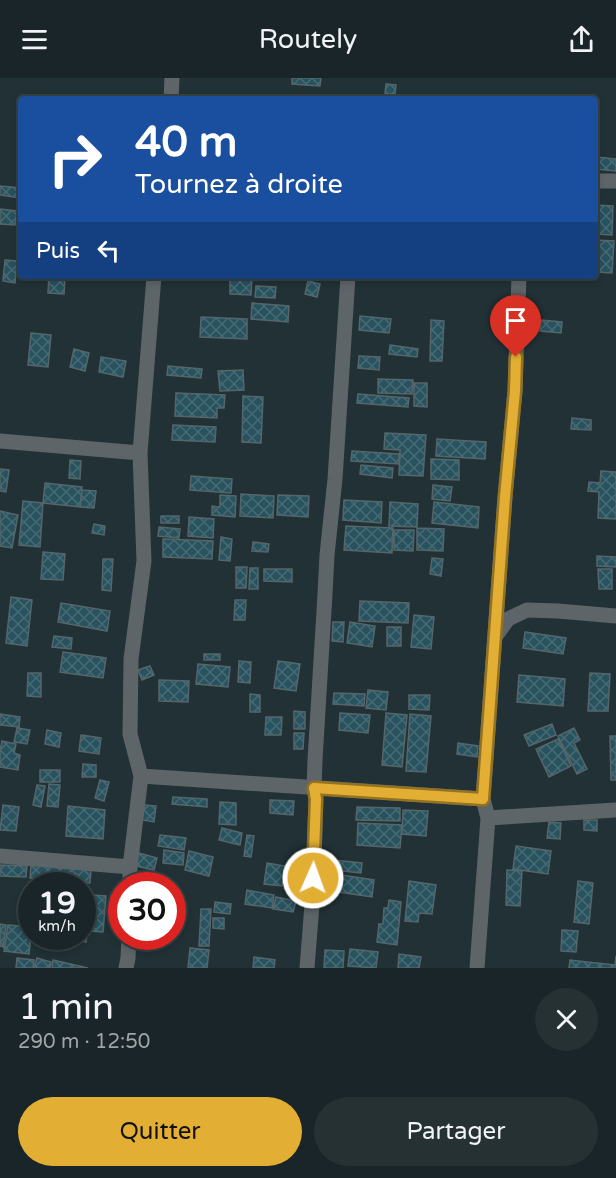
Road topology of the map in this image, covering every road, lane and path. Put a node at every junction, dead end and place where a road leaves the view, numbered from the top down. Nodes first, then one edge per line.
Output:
1 (172, 78) edge
2 (171, 96) edge
3 (598, 181) edge
4 (616, 181) edge
5 (154, 279) edge
6 (348, 279) edge
7 (519, 279) edge
8 (0, 441) edge
9 (140, 453) junction
10 (616, 616) edge
11 (495, 637) junction
12 (141, 776) junction
13 (314, 788) junction
14 (483, 799) junction
15 (616, 810) edge
16 (488, 818) junction
17 (0, 856) edge
18 (130, 867) junction
19 (130, 872) edge
20 (128, 950) edge
21 (126, 968) edge
22 (307, 968) edge
23 (477, 968) edge

1 - 2 street
3 - 4 street
5 - 9 street
6 - 13 street
7 - 11 street
8 - 9 street
9 - 12 street
10 - 11 street
11 - 14 street
12 - 13 street
12 - 18 street
13 - 14 street
13 - 22 street
14 - 16 street
15 - 16 street
16 - 23 street
17 - 18 street
18 - 19 street
20 - 21 street

